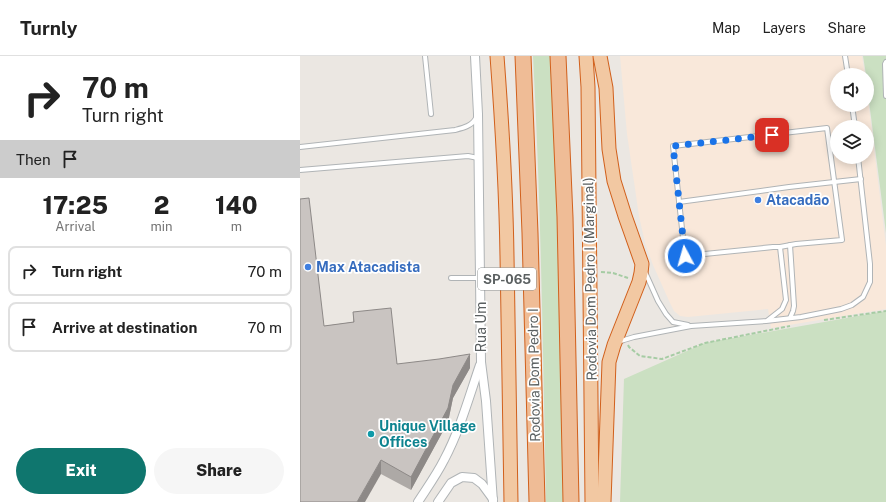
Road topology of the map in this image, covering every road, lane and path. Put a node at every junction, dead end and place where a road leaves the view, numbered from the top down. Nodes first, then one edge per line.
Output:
1 (425, 56) edge
2 (476, 56) edge
3 (497, 56) edge
4 (523, 56) edge
5 (558, 56) edge
6 (586, 56) edge
7 (600, 56) edge
8 (845, 56) edge
9 (886, 62) edge
10 (847, 68) edge
11 (886, 96) edge
12 (431, 114) dead end
13 (478, 114) junction
14 (300, 147) edge
15 (479, 158) junction
16 (859, 164) edge
17 (300, 170) edge
18 (861, 179) junction
19 (834, 182) junction
20 (679, 202) junction
21 (790, 245) junction
22 (780, 247) junction
23 (642, 264) junction
24 (600, 272) dead end
25 (451, 278) dead end
26 (480, 278) junction
27 (639, 282) junction
28 (886, 311) edge
29 (790, 318) junction
30 (766, 321) junction
31 (823, 321) dead end
32 (691, 326) junction
33 (792, 326) dead end
34 (619, 342) junction
35 (480, 362) junction
36 (493, 500) edge
37 (418, 502) edge
38 (438, 502) edge
39 (511, 502) edge
40 (536, 502) edge
41 (571, 502) edge
42 (592, 502) edge
43 (604, 502) edge

1 - 12 lane
2 - 13 street, Rua Um
3 - 39 highway, SP-065
4 - 40 highway, Rodovia Dom Pedro I / SP-065
5 - 41 highway
6 - 42 highway, Rodovia Dom Pedro I (Marginal)
7 - 23 highway
8 - 10 lane
9 - 11 lane
13 - 14 lane
13 - 15 street, Rua Um
15 - 17 lane
15 - 26 street, Rua Um
16 - 18 lane
18 - 19 lane
18 - 29 lane
19 - 20 lane
19 - 20 lane
19 - 21 lane
20 - 22 lane
21 - 22 lane
21 - 29 lane
22 - 30 lane
23 - 27 highway
23 - 32 lane
24 - 27 path
25 - 26 lane
26 - 35 street, Rua Um
27 - 34 highway
28 - 31 path
29 - 30 lane
30 - 32 lane
32 - 34 lane
33 - 34 path
34 - 43 highway
35 - 36 street, Rua Um
35 - 37 street
36 - 38 street

